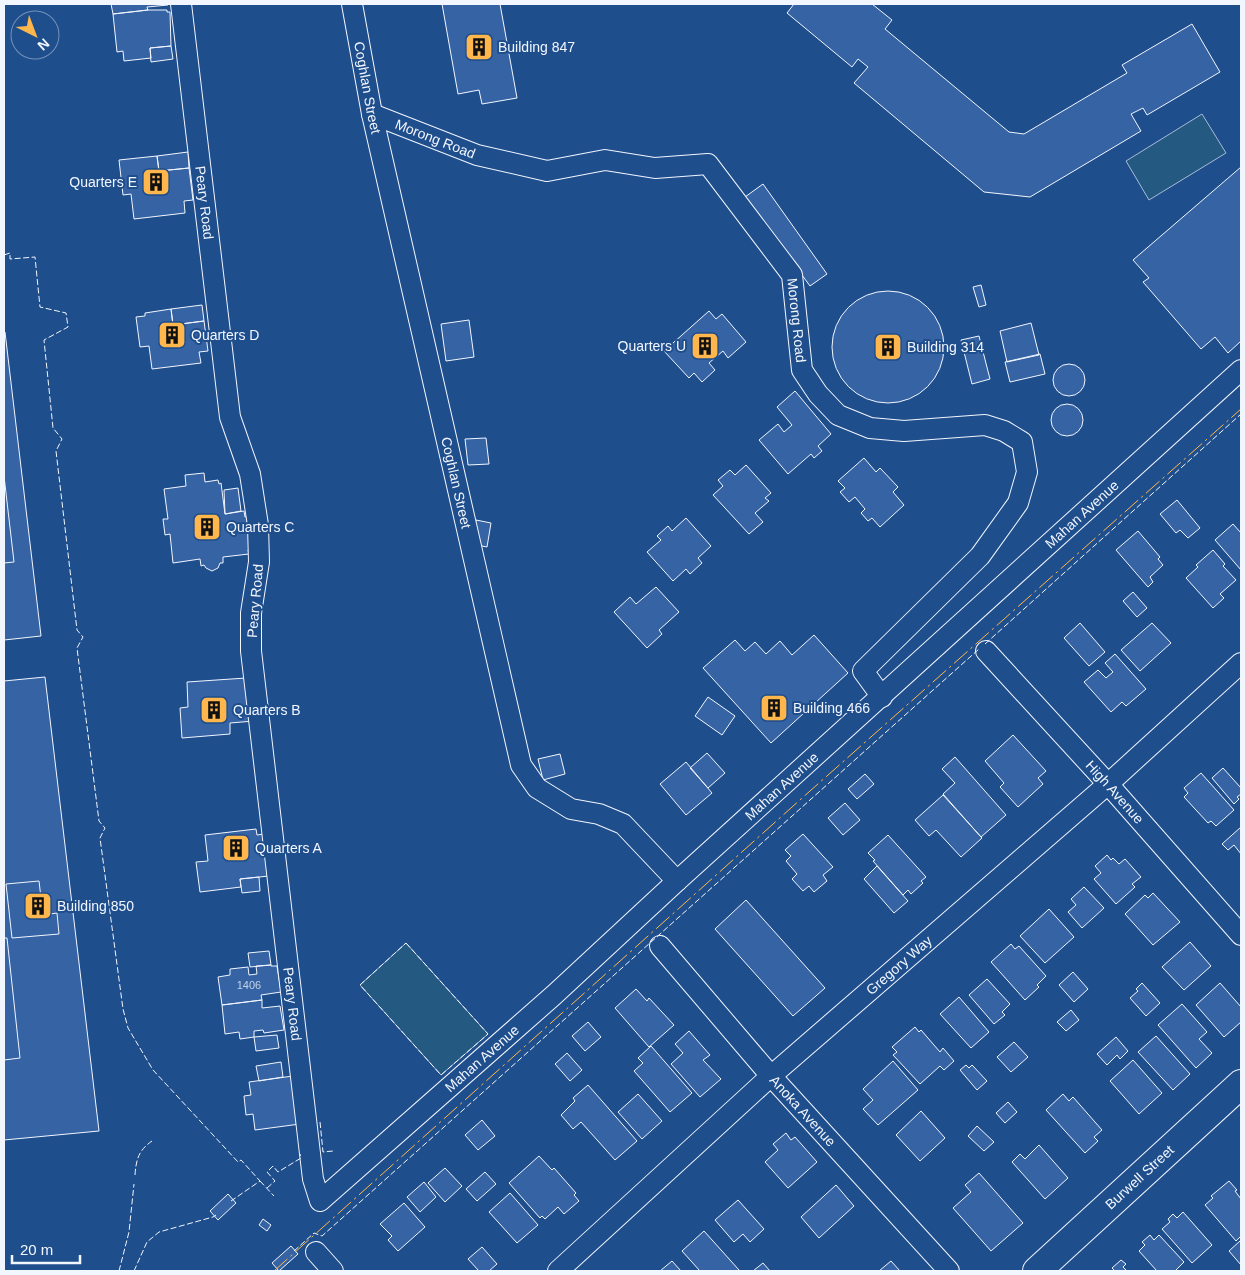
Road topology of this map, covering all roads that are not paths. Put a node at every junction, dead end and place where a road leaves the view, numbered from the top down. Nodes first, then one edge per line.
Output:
1 (180, 4) edge
2 (352, 4) edge
3 (372, 114) junction
4 (1241, 370) edge
5 (986, 651) dead end
6 (1241, 663) edge
7 (882, 696) junction
8 (1108, 784) junction
9 (677, 881) junction
10 (1241, 935) edge
11 (660, 946) dead end
12 (771, 1076) junction
13 (1241, 1084) edge
14 (320, 1201) joint
15 (316, 1252) dead end
16 (333, 1271) edge
17 (558, 1271) edge
18 (949, 1271) edge
19 (1037, 1271) edge

1 - 14 street, Peary Road
2 - 3 street, Coghlan Street
3 - 7 street, Morong Road
3 - 9 street, Coghlan Street
4 - 7 street, Mahan Avenue
5 - 8 street, High Avenue
6 - 8 street, Gregory Way
7 - 9 street, Mahan Avenue
8 - 10 street, High Avenue
8 - 12 street, Gregory Way
9 - 14 street, Mahan Avenue
11 - 12 street, Anoka Avenue
12 - 17 street, Gregory Way
12 - 18 street, Anoka Avenue
13 - 19 highway, Burwell Street
15 - 16 street

